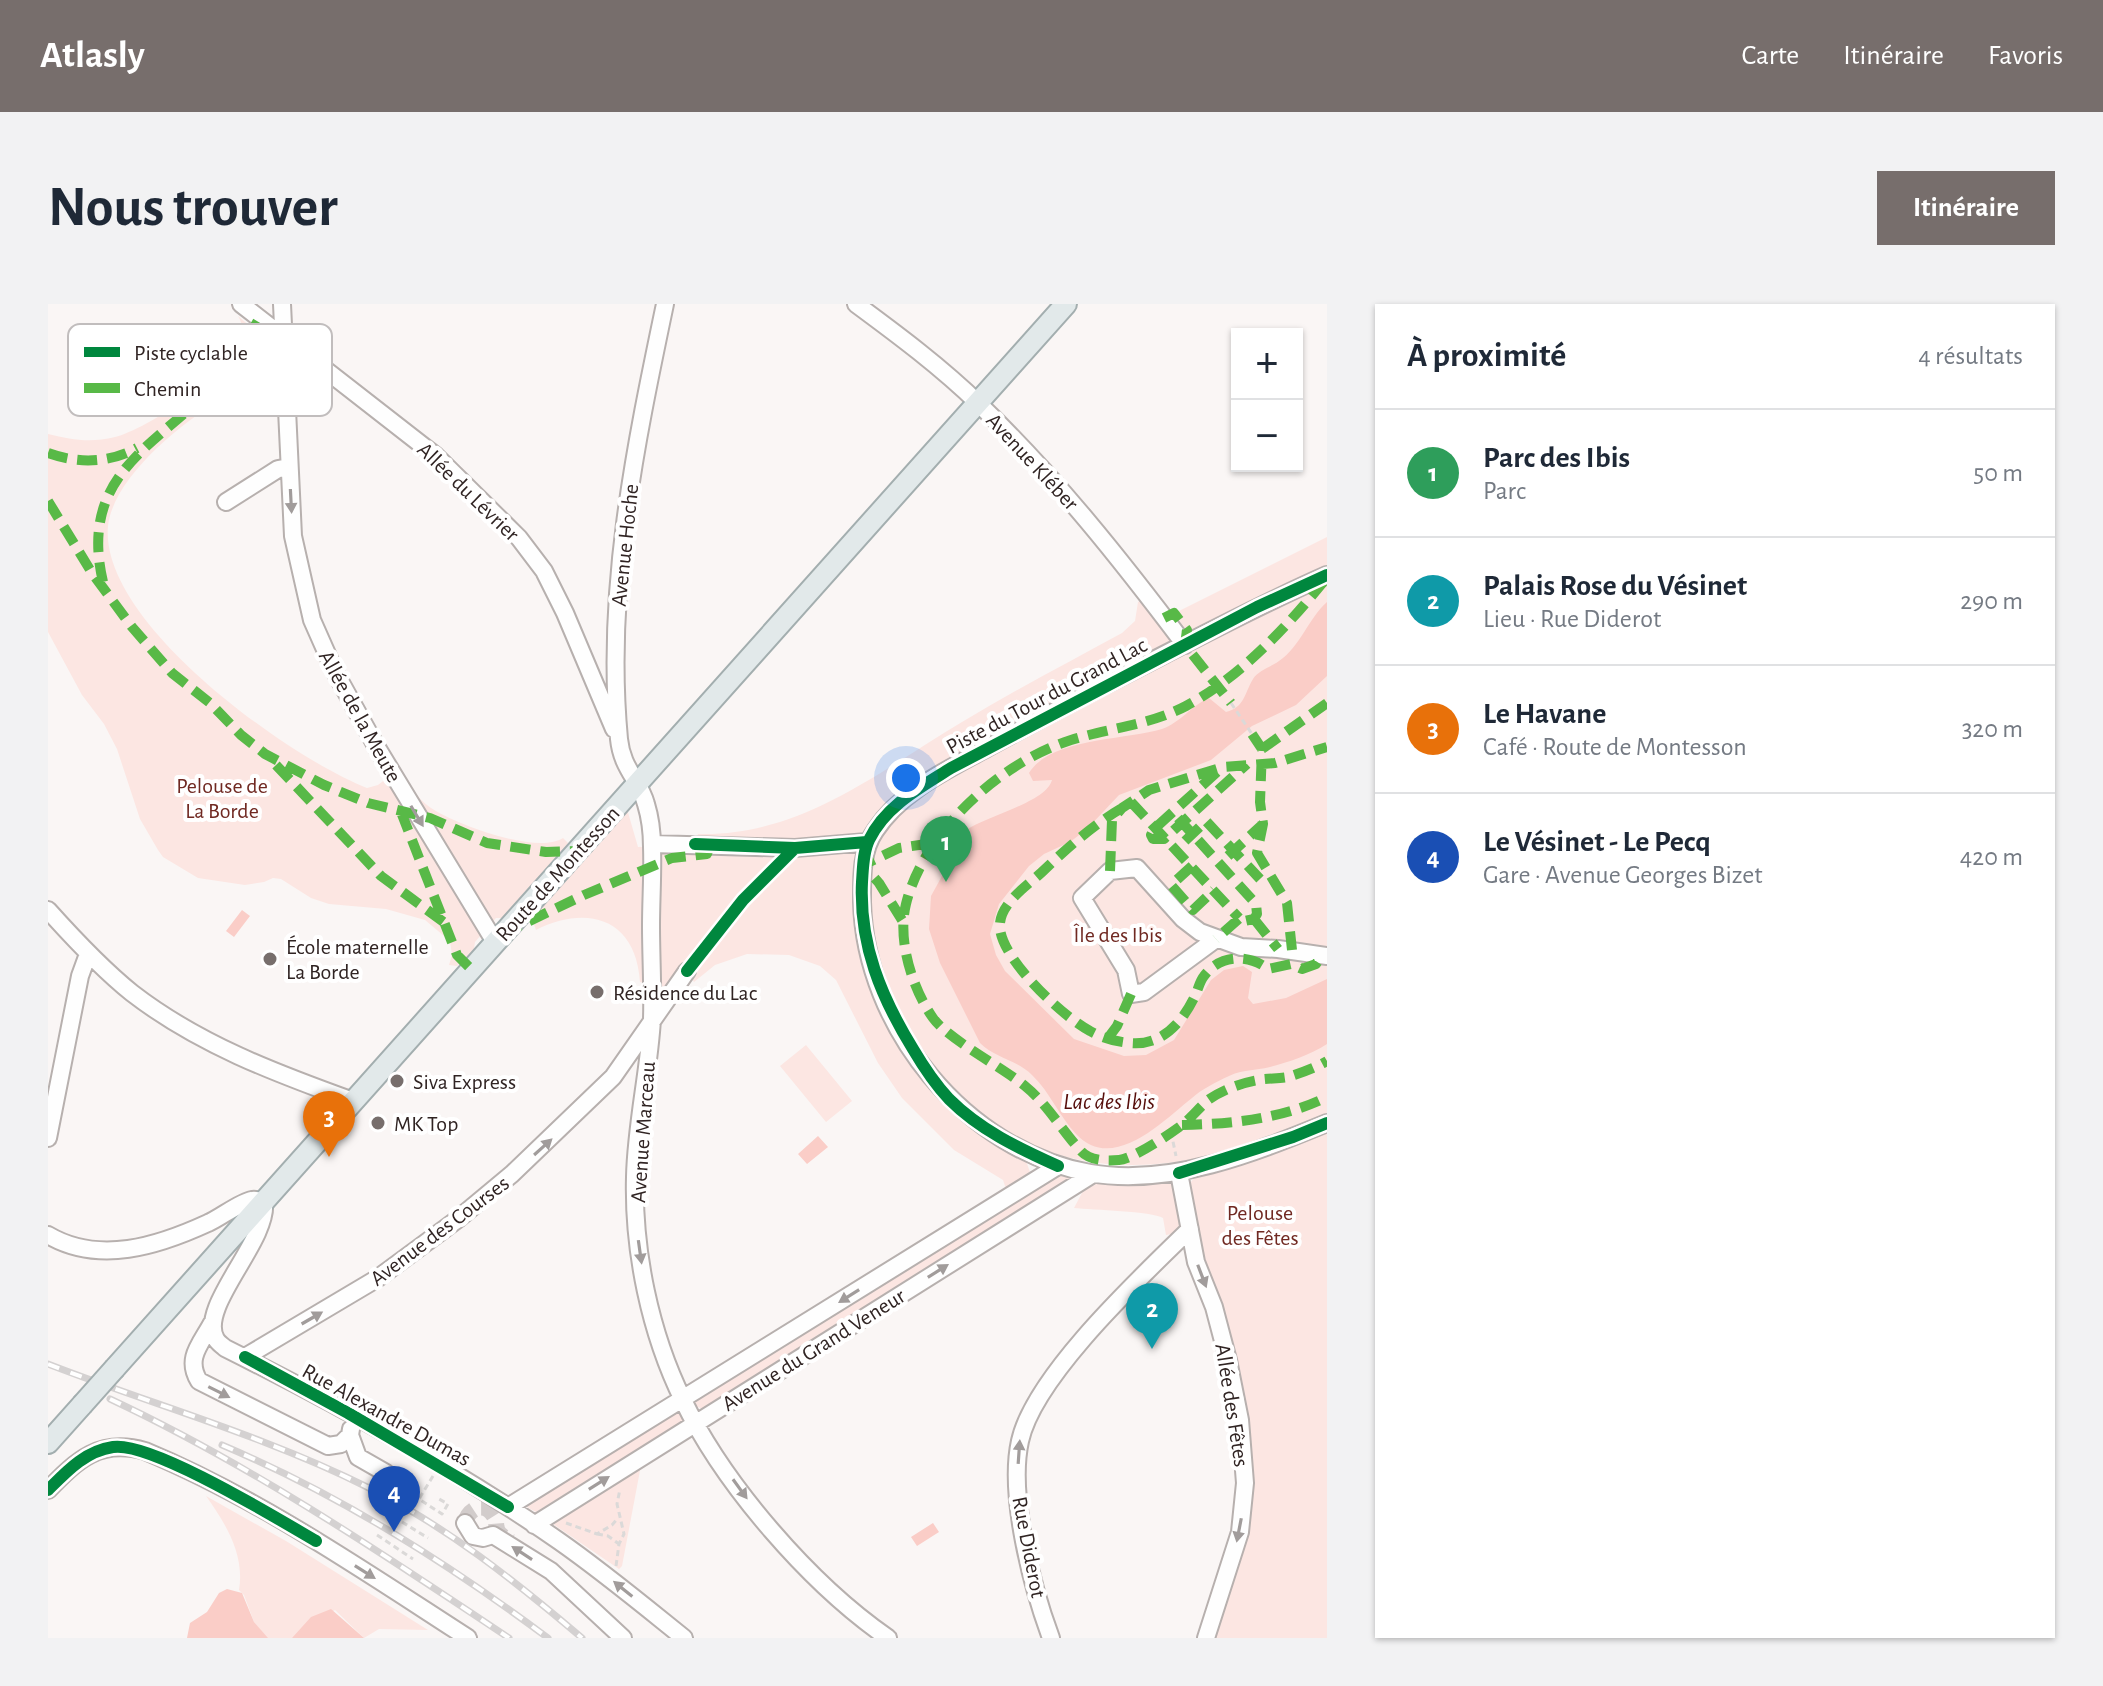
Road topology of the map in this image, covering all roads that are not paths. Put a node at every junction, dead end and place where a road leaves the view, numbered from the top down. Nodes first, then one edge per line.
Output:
1 (241, 304) edge
2 (282, 304) edge
3 (665, 304) edge
4 (856, 304) edge
5 (1066, 304) edge
6 (265, 324) edge
7 (283, 324) edge
8 (332, 375) edge
9 (978, 402) junction
10 (287, 416) edge
11 (289, 467) junction
12 (226, 502) dead end
13 (1327, 575) edge
14 (1185, 645) junction
15 (616, 647) junction
16 (583, 652) junction
17 (619, 742) junction
18 (636, 784) junction
19 (867, 842) junction
20 (652, 844) junction
21 (48, 910) edge
22 (1216, 939) junction
23 (495, 942) junction
24 (88, 954) junction
25 (1327, 956) edge
26 (687, 971) dead end
27 (651, 1023) junction
28 (613, 1077) junction
29 (642, 1090) junction
30 (353, 1101) junction
31 (1327, 1123) edge
32 (48, 1138) edge
33 (1058, 1166) junction
34 (1179, 1173) junction
35 (1093, 1174) junction
36 (264, 1202) junction
37 (1190, 1229) junction
38 (48, 1235) edge
39 (212, 1323) junction
40 (245, 1357) junction
41 (682, 1399) junction
42 (352, 1421) junction
43 (695, 1423) junction
44 (48, 1443) edge
45 (386, 1473) dead end
46 (48, 1490) edge
47 (508, 1507) junction
48 (540, 1521) junction
49 (465, 1523) dead end
50 (557, 1540) junction
51 (551, 1571) junction
52 (468, 1638) edge
53 (623, 1638) edge
54 (684, 1638) edge
55 (888, 1638) edge
56 (1051, 1638) edge
57 (1206, 1638) edge

1 - 6 street, Allée du Lévrier
2 - 7 street, Allée de la Meute
3 - 15 street, Avenue Hoche
4 - 9 street, Avenue Kléber
5 - 9 main road, Route de Montesson
8 - 16 street, Allée du Lévrier
9 - 14 street, Avenue Kléber
9 - 18 main road, Route de Montesson
10 - 11 street, Allée de la Meute
11 - 12 street
11 -> 23 street, Allée de la Meute
13 - 14 street, Piste du Tour du Grand Lac
14 - 19 street, Piste du Tour du Grand Lac
15 - 16 street
15 - 17 street, Avenue Hoche
16 - 17 street, Allée du Lévrier
17 - 18 street, Avenue Hoche
18 - 20 street, Avenue Marceau
18 - 23 main road, Route de Montesson
19 - 20 street
19 - 33 street
20 - 27 street, Avenue Marceau
21 - 24 street
22 - 22 street
22 - 25 street
23 - 30 main road, Route de Montesson
24 - 30 street
24 - 32 street
26 - 27 street, Avenue des Courses
27 - 28 street, Avenue des Courses
27 - 29 street, Avenue Marceau
28 - 29 street
40 -> 28 street, Avenue des Courses
29 -> 41 street, Avenue Marceau
30 - 36 main road, Route de Montesson
31 - 34 street
33 - 35 street
33 -> 41 street, Avenue du Grand Veneur
34 - 35 street
34 - 37 street, Allée des Fêtes
43 -> 35 street, Avenue du Grand Veneur
36 - 38 street
36 - 39 street
36 - 44 main road, Route de Montesson, bridge
56 -> 37 street, Rue Diderot
37 -> 57 street, Allée des Fêtes
39 - 40 street, Rue Alexandre Dumas
39 -> 42 street
40 - 42 street, Rue Alexandre Dumas
41 - 43 street, Avenue Marceau
41 - 47 street, Avenue du Grand Veneur
42 - 45 street
42 - 47 street, Rue Alexandre Dumas
48 -> 43 street, Avenue du Grand Veneur
43 -> 55 street, Avenue Marceau
46 -> 52 street
47 - 48 street, Rue Alexandre Dumas
48 - 50 street, Rue Alexandre Dumas
51 -> 49 street
50 - 51 street
54 -> 50 street, Rue Alexandre Dumas
51 - 53 street

